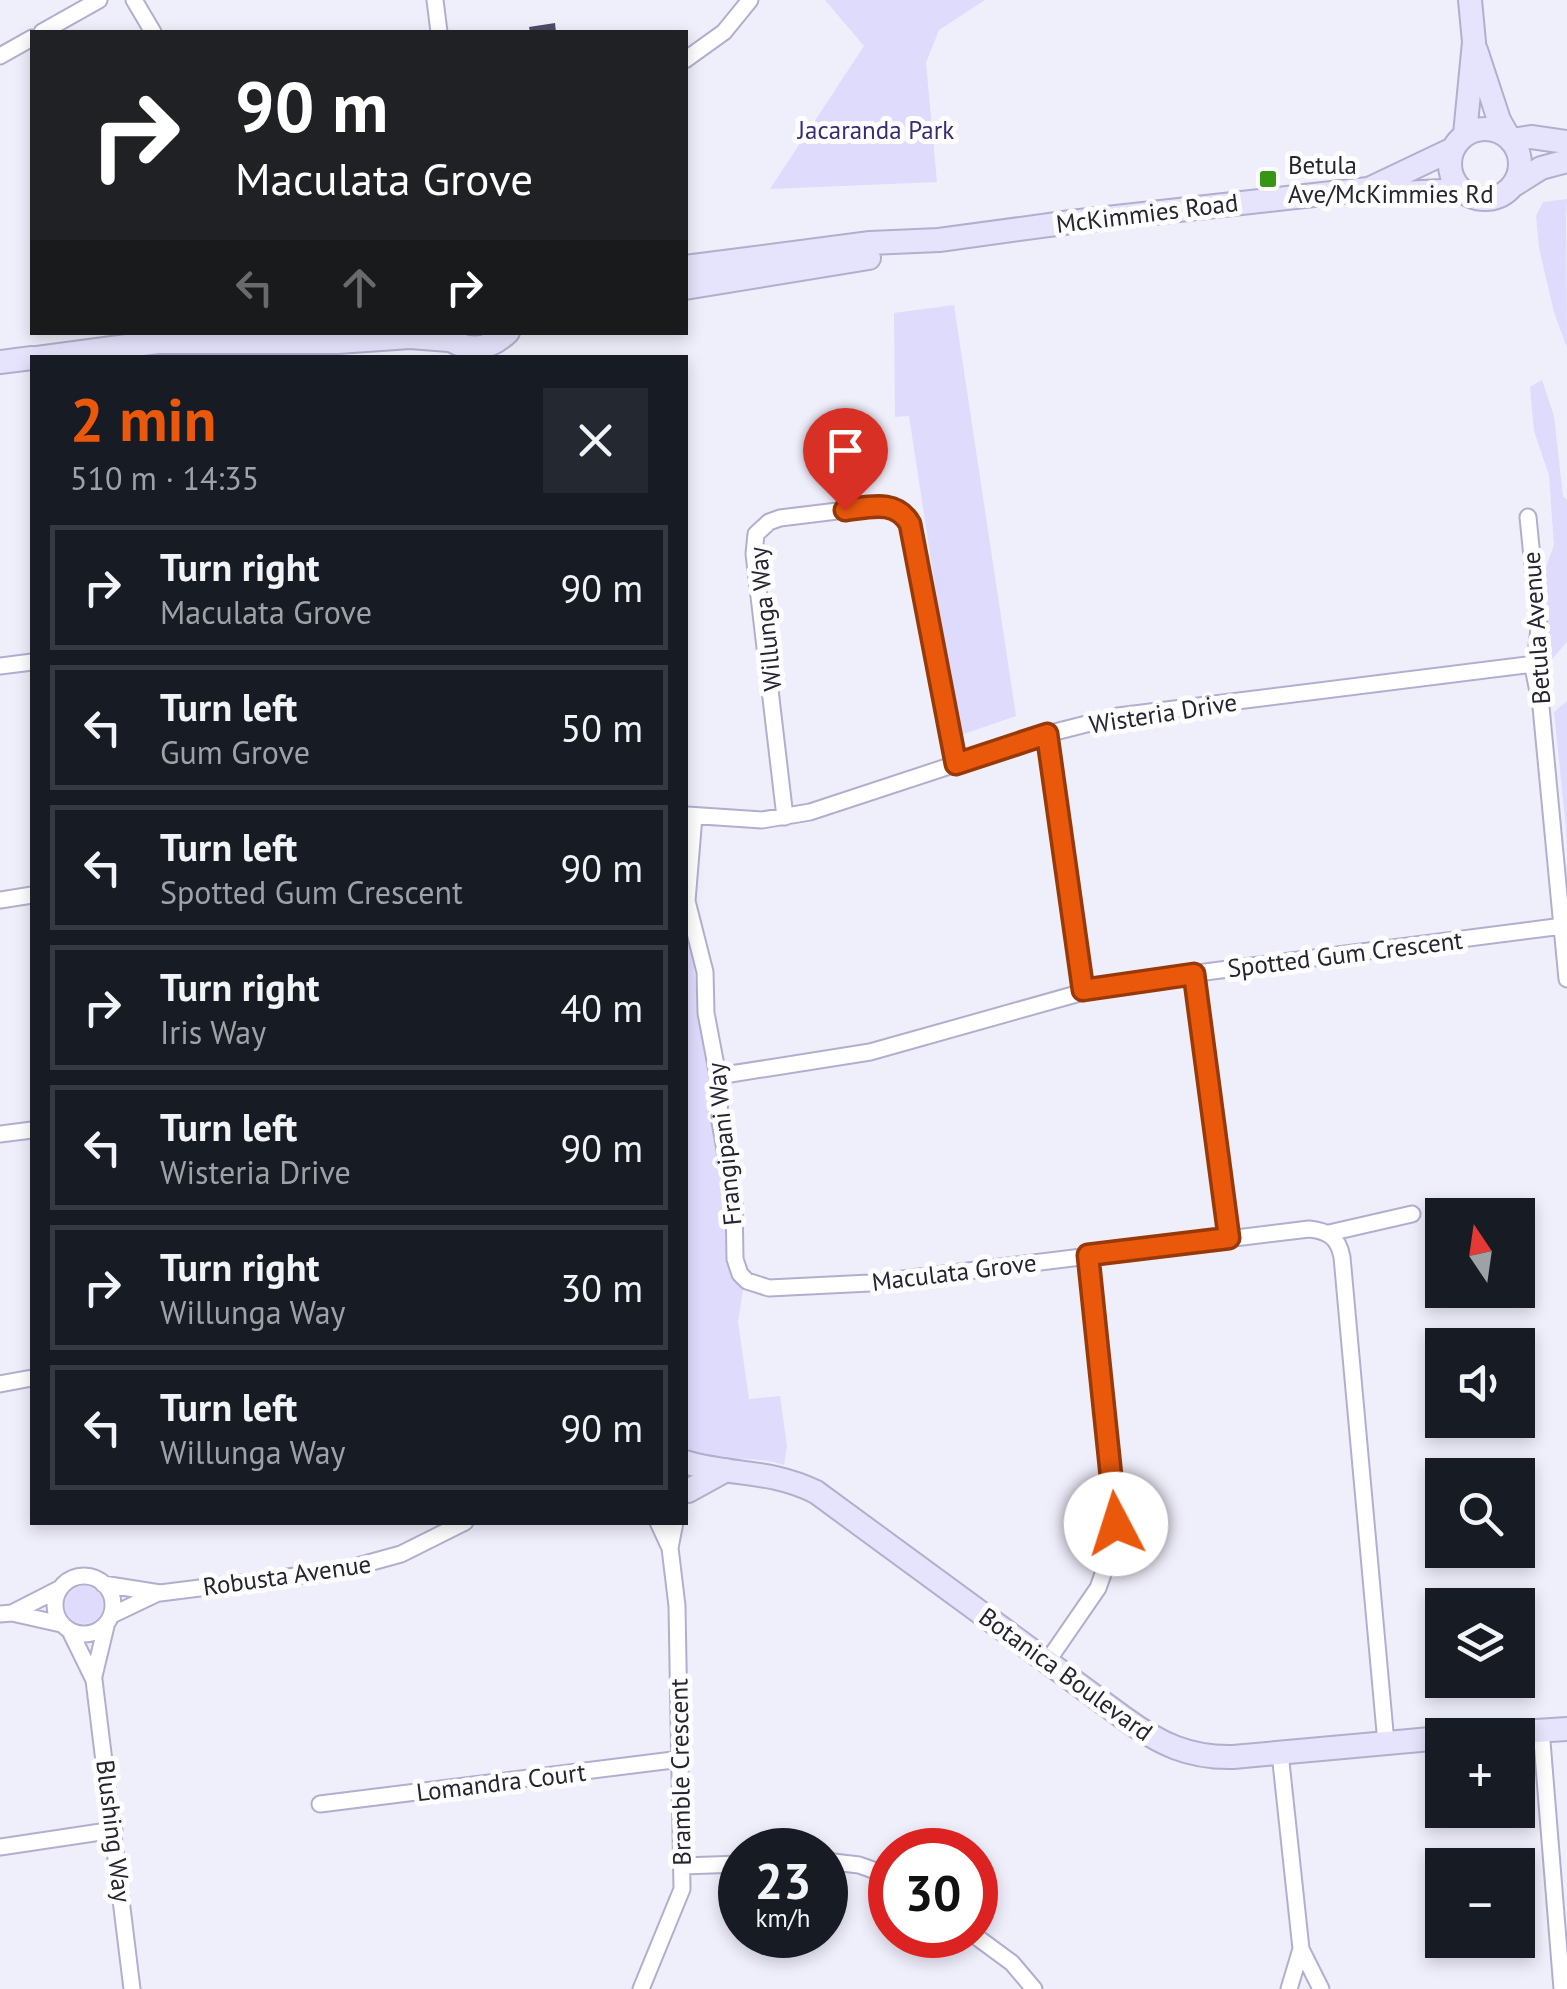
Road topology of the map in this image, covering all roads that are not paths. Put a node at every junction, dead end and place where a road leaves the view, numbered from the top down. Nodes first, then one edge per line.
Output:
1 (99, 0) edge
2 (134, 0) edge
3 (435, 0) edge
4 (750, 0) edge
5 (1470, 0) edge
6 (46, 30) edge
7 (152, 30) edge
8 (439, 30) edge
9 (30, 39) edge
10 (1474, 42) junction
11 (0, 56) edge
12 (688, 58) edge
13 (1510, 138) junction
14 (1459, 142) junction
15 (1567, 142) edge
16 (1567, 161) edge
17 (1514, 185) junction
18 (1368, 189) junction
19 (1462, 190) junction
20 (927, 239) junction
21 (688, 267) edge
22 (688, 288) edge
23 (198, 335) edge
24 (160, 342) junction
25 (505, 342) edge
26 (452, 344) edge
27 (58, 355) edge
28 (30, 359) edge
29 (0, 362) edge
30 (1528, 517) dead end
31 (30, 662) edge
32 (1534, 664) junction
33 (0, 666) edge
34 (1047, 734) junction
35 (956, 764) junction
36 (690, 816) edge
37 (785, 816) junction
38 (688, 873) edge
39 (30, 896) edge
40 (0, 900) edge
41 (688, 905) edge
42 (1563, 926) junction
43 (1194, 974) junction
44 (1567, 979) edge
45 (1083, 990) junction
46 (718, 1076) junction
47 (30, 1130) edge
48 (0, 1134) edge
49 (1412, 1214) dead end
50 (1329, 1233) junction
51 (1229, 1238) junction
52 (1088, 1255) junction
53 (757, 1286) joint
54 (30, 1378) edge
55 (4, 1381) edge
56 (688, 1464) edge
57 (726, 1470) junction
58 (688, 1493) edge
59 (460, 1525) edge
60 (659, 1525) edge
61 (674, 1525) edge
62 (670, 1548) junction
63 (103, 1584) junction
64 (59, 1589) junction
65 (160, 1593) junction
66 (6, 1613) edge
67 (109, 1619) junction
68 (65, 1628) junction
69 (1047, 1662) junction
70 (94, 1680) junction
71 (1567, 1726) edge
72 (1541, 1729) junction
73 (1535, 1730) edge
74 (1425, 1740) edge
75 (1386, 1743) junction
76 (1280, 1752) junction
77 (682, 1759) junction
78 (320, 1804) dead end
79 (114, 1830) junction
80 (0, 1848) edge
81 (718, 1865) edge
82 (683, 1866) junction
83 (1301, 1949) junction
84 (998, 1953) edge
85 (134, 1987) edge
86 (641, 1989) edge
87 (1034, 1989) edge
88 (1289, 1989) edge
89 (1321, 1989) edge
90 (1562, 1989) edge

1 - 6 street
2 - 7 street
3 - 8 street
4 - 12 street
5 - 10 main road
9 - 11 street
10 - 13 main road
10 - 14 main road
13 - 14 main road
13 - 15 main road
13 - 17 main road
14 - 18 main road, McKimmies Road
14 - 19 main road
16 - 17 main road
17 - 19 main road
18 - 19 main road, McKimmies Road
18 - 20 main road, McKimmies Road
20 - 21 main road, McKimmies Road
20 - 22 main road, McKimmies Road
23 - 24 main road
24 - 26 main road
24 - 27 main road
25 - 26 main road
28 - 29 main road
30 - 32 street, Betula Avenue
31 - 33 street
32 - 34 street, Wisteria Drive
32 - 42 street, Betula Avenue
34 - 35 street, Wisteria Drive
34 - 45 street
35 - 37 street, Wisteria Drive
35 - 37 street, Willunga Way
36 - 37 street, Wisteria Drive
36 - 38 street, Frangipani Way
39 - 40 street
41 - 46 street, Frangipani Way
42 - 43 street, Spotted Gum Crescent
42 - 44 street, Betula Avenue
43 - 45 street, Spotted Gum Crescent
43 - 51 street
45 - 46 street, Spotted Gum Crescent
46 - 53 street, Frangipani Way
47 - 48 street
49 - 50 street, Maculata Grove
50 - 51 street, Maculata Grove
50 - 75 street
51 - 52 street, Maculata Grove
52 - 53 street, Maculata Grove
52 - 69 street
54 - 55 street
56 - 57 main road, Botanica Boulevard
57 - 58 main road
57 - 69 main road, Botanica Boulevard
59 - 65 street, Robusta Avenue
60 - 62 street, Bramble Crescent
61 - 62 street, Bramble Crescent
62 - 77 street, Bramble Crescent
63 - 64 street
63 - 65 street, Robusta Avenue
63 - 67 street
64 - 66 street
64 - 68 street
65 - 67 street, Robusta Avenue
66 - 68 street
67 - 68 street
67 - 70 street, Blushing Way
68 - 70 street, Blushing Way
69 - 76 main road, Botanica Boulevard
70 - 79 street, Blushing Way
71 - 72 main road
72 - 73 main road
72 - 90 street
74 - 75 main road, Botanica Boulevard
75 - 76 main road, Botanica Boulevard
76 - 83 street
77 - 78 street, Lomandra Court
77 - 82 street, Bramble Crescent
79 - 80 street
79 - 85 street, Blushing Way
81 - 82 street
82 - 86 street, Bramble Crescent
83 - 88 street
83 - 89 street
84 - 87 street

